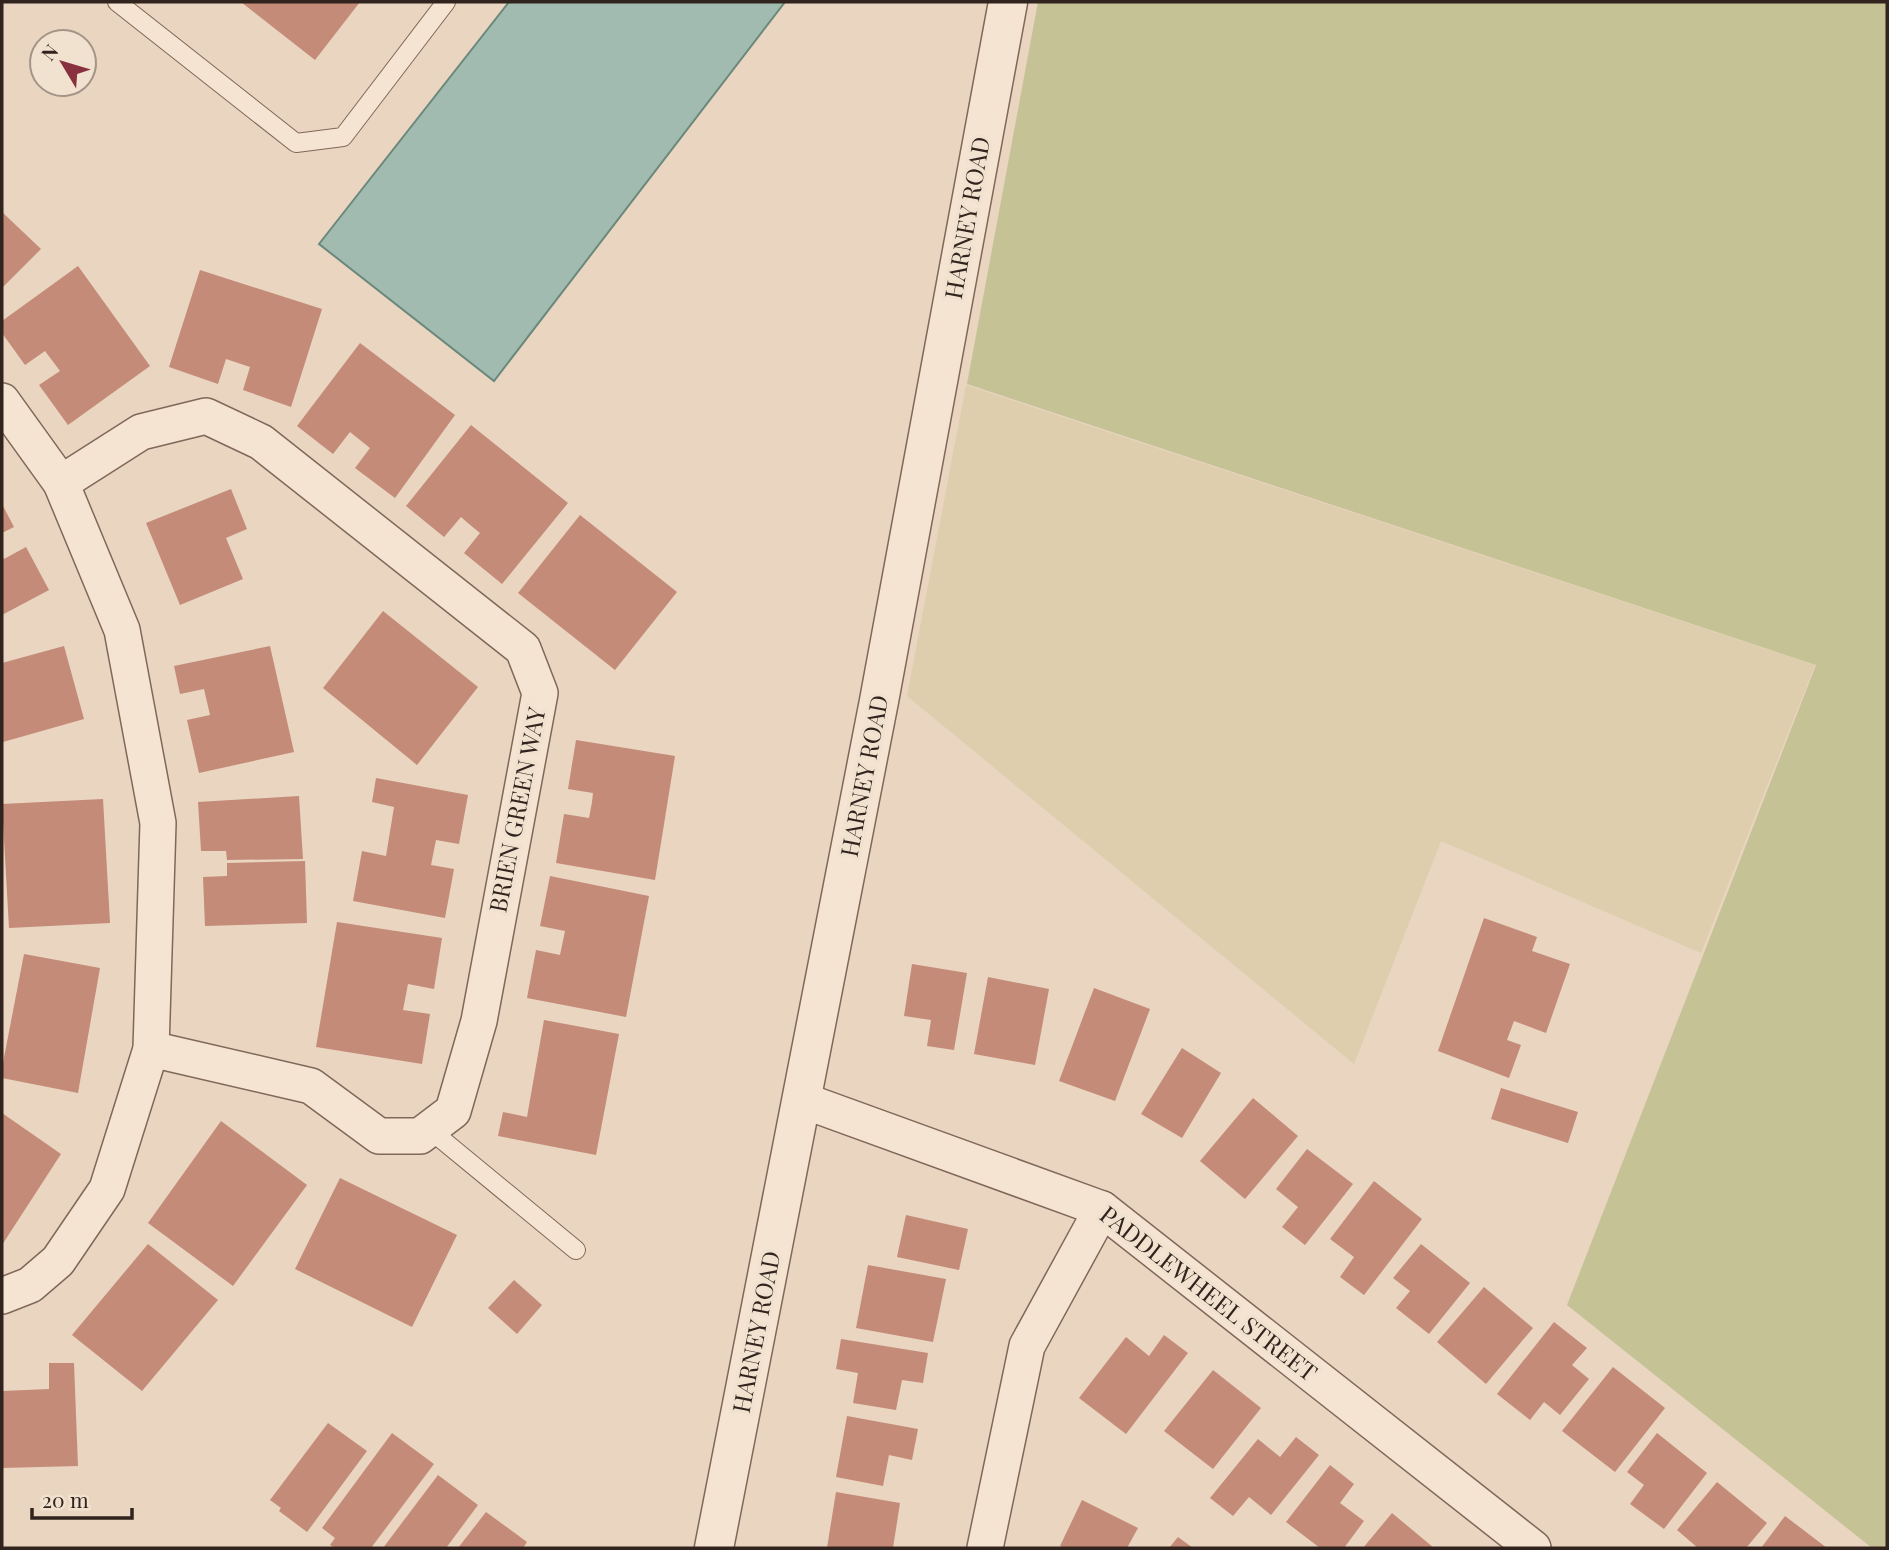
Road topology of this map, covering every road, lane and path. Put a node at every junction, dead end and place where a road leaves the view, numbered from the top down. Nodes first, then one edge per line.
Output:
1 (117, 2) edge
2 (446, 2) edge
3 (1008, 2) edge
4 (2, 401) edge
5 (61, 483) junction
6 (151, 1049) junction
7 (802, 1100) junction
8 (429, 1129) junction
9 (1102, 1209) junction
10 (576, 1250) dead end
11 (2, 1296) edge
12 (714, 1548) edge
13 (985, 1548) edge
14 (1533, 1548) edge

1 - 2 lane
3 - 7 street, HARNEY ROAD
4 - 5 street
5 - 6 street
5 - 8 street, BRIEN GREEN WAY
6 - 8 street, BRIEN GREEN WAY
6 - 11 street
7 - 9 street, PADDLEWHEEL STREET
7 - 12 street, HARNEY ROAD
8 - 10 lane
9 - 13 street
9 - 14 street, PADDLEWHEEL STREET

